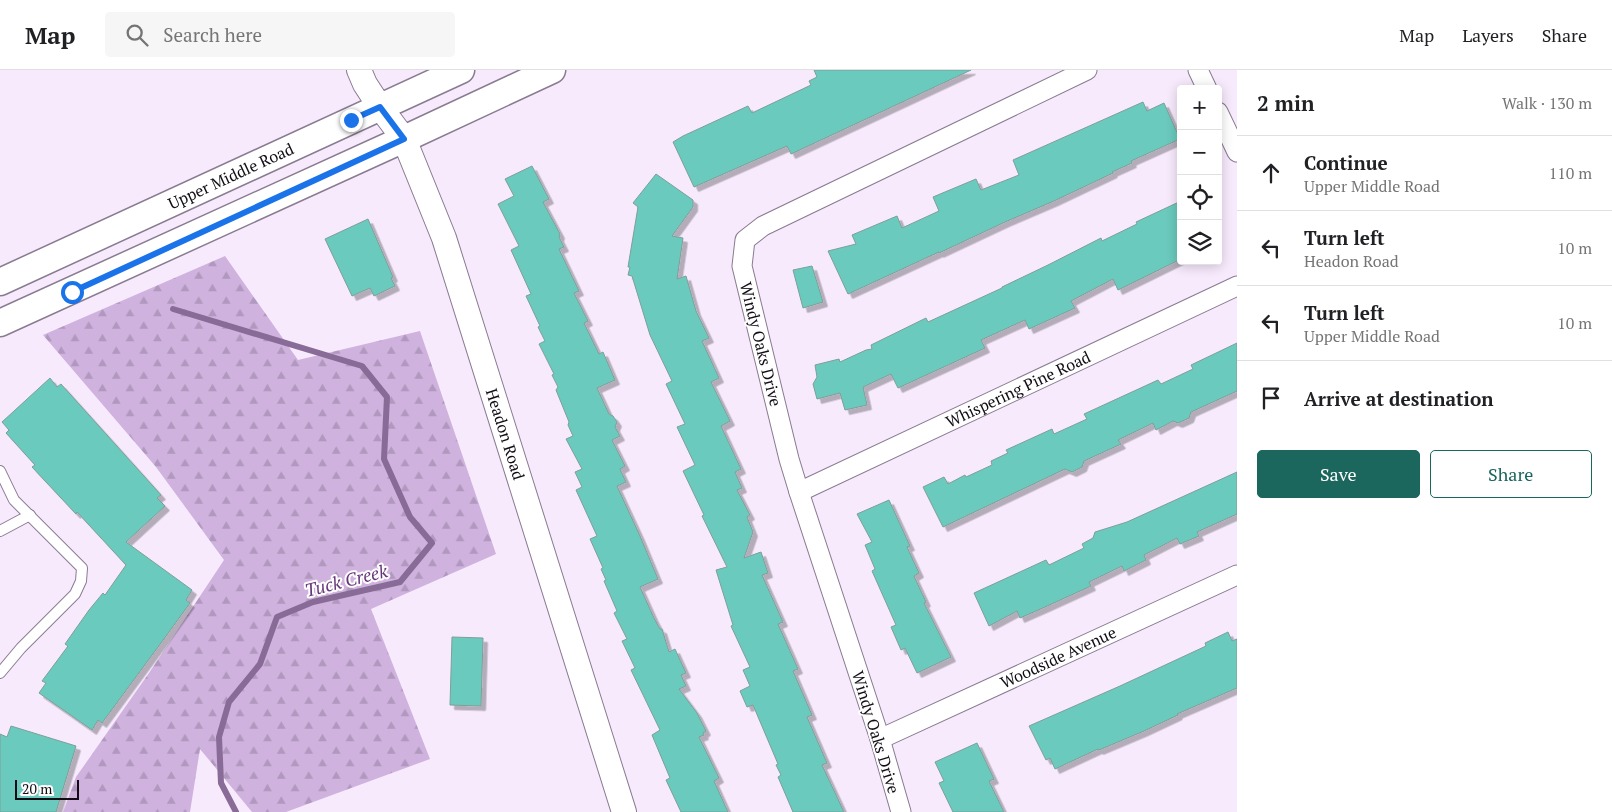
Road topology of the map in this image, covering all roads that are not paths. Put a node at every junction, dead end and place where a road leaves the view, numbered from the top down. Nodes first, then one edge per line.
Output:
1 (359, 70) edge
2 (461, 70) edge
3 (552, 70) edge
4 (1087, 70) edge
5 (1198, 70) edge
6 (1205, 85) edge
7 (380, 107) junction
8 (1222, 120) edge
9 (404, 139) junction
10 (1237, 152) edge
11 (0, 282) edge
12 (1237, 286) edge
13 (0, 323) edge
14 (0, 471) edge
15 (799, 492) junction
16 (30, 515) junction
17 (0, 531) edge
18 (1237, 575) edge
19 (0, 673) edge
20 (880, 739) junction
21 (624, 812) edge
22 (901, 812) edge

1 - 7 street, Headon Road
2 - 7 main road, Upper Middle Road
3 - 9 main road
4 - 15 street, Windy Oaks Drive
5 - 6 street
7 - 9 street, Headon Road
7 - 11 main road, Upper Middle Road
8 - 10 street
9 - 13 main road
9 - 21 street, Headon Road
12 - 15 street, Whispering Pine Road
14 - 16 lane
15 - 20 street, Windy Oaks Drive
16 - 17 lane
16 - 19 lane
18 - 20 street, Woodside Avenue
20 - 22 street, Windy Oaks Drive

